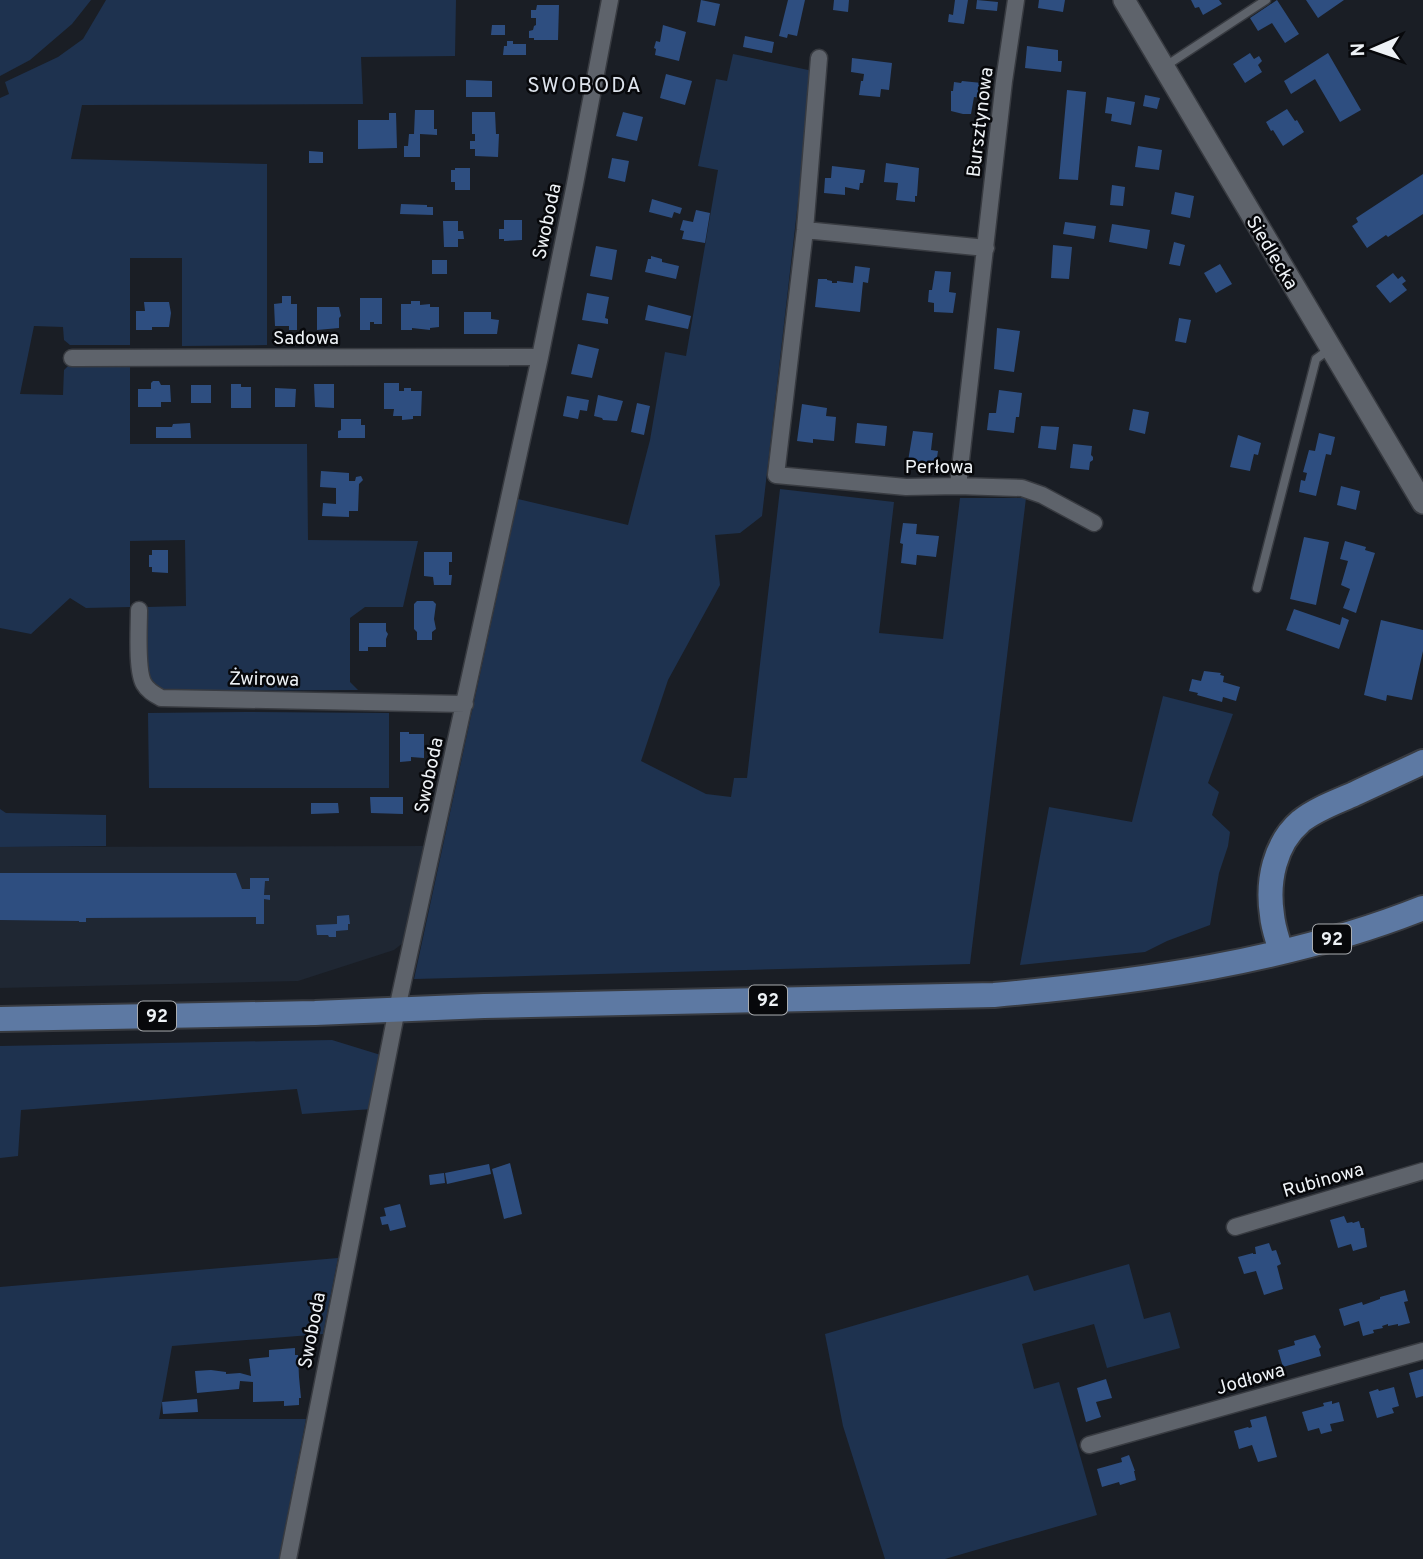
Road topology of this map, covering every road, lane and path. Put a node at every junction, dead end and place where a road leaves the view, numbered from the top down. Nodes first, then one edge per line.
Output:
1 (610, 0) edge
2 (1016, 0) edge
3 (1124, 0) edge
4 (1266, 0) edge
5 (819, 58) dead end
6 (1164, 67) junction
7 (805, 230) junction
8 (986, 248) junction
9 (1331, 348) junction
10 (540, 357) junction
11 (72, 358) dead end
12 (958, 486) junction
13 (1423, 503) edge
14 (1094, 523) dead end
15 (1257, 588) dead end
16 (139, 610) dead end
17 (465, 704) junction
18 (1423, 762) edge
19 (1423, 908) edge
20 (1281, 952) junction
21 (397, 1009) junction
22 (0, 1020) edge
23 (1423, 1171) edge
24 (1235, 1227) dead end
25 (1423, 1351) edge
26 (1089, 1445) dead end
27 (288, 1559) edge

1 - 10 street, Swoboda
2 - 8 street, Bursztynowa
3 - 6 main road, Siedlecka
4 - 6 lane
5 - 7 street
6 - 9 main road, Siedlecka
7 - 8 street
7 - 12 street, Perłowa
8 - 12 street, Bursztynowa
9 - 13 main road, Siedlecka
9 - 15 lane
10 - 11 street, Sadowa
10 - 17 street, Swoboda
12 - 14 street, Perłowa
16 - 17 street, Żwirowa
17 - 21 street, Swoboda
18 - 20 main road
19 - 20 main road, 92
20 - 21 main road, 92
21 - 22 main road, 92
21 - 27 street, Swoboda
23 - 24 street, Rubinowa
25 - 26 street, Jodłowa

